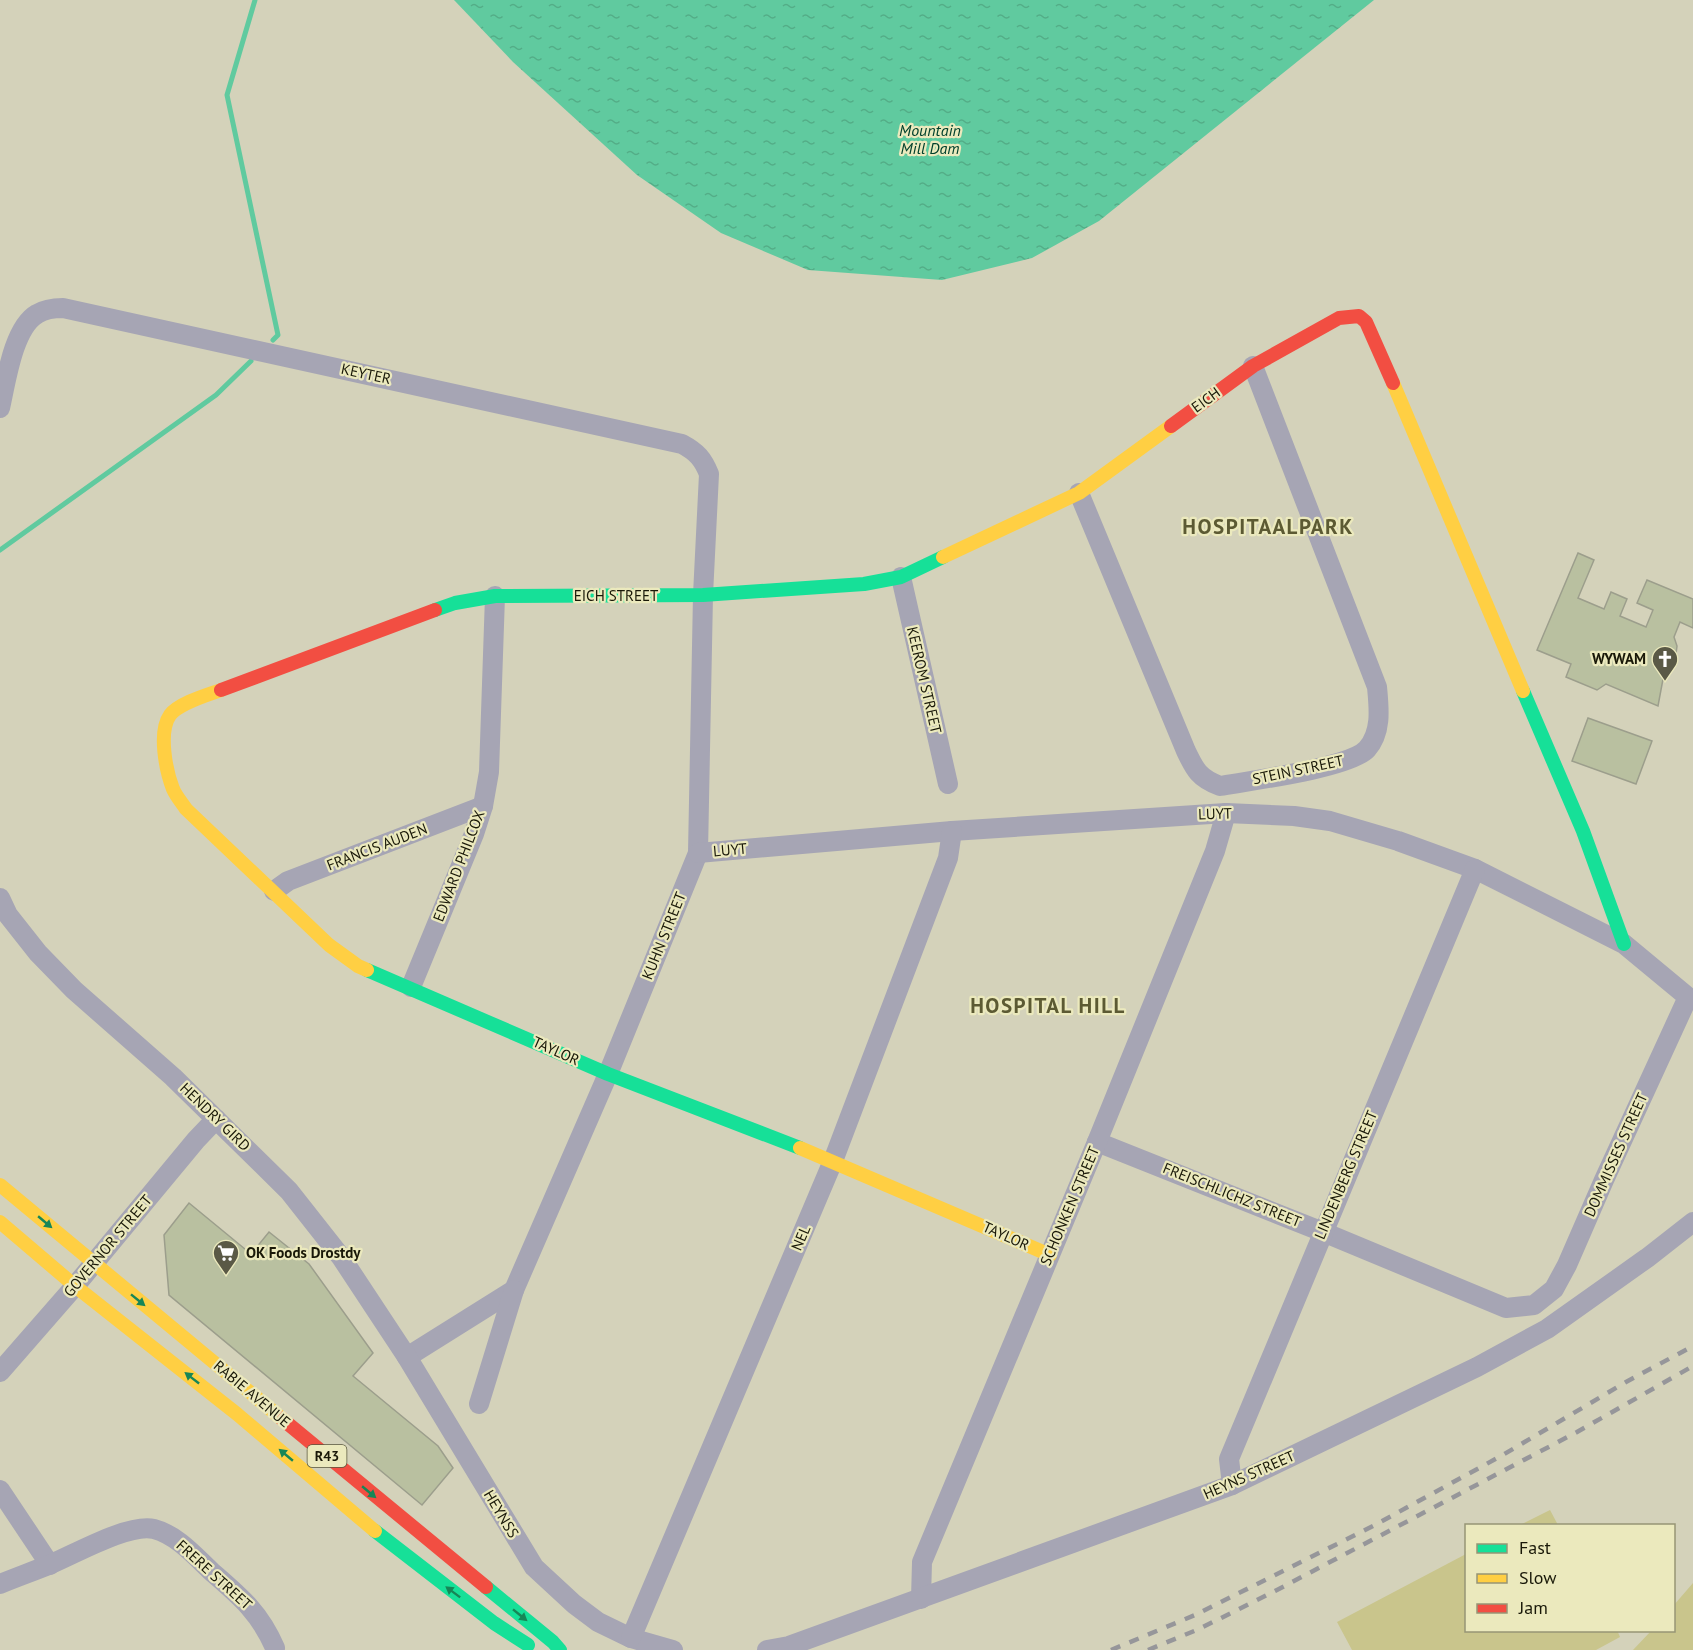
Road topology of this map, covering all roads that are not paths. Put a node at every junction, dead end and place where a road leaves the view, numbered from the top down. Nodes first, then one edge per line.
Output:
1 (1253, 366) junction
2 (0, 408) edge
3 (682, 444) joint
4 (1079, 493) junction
5 (901, 577) junction
6 (703, 596) junction
7 (495, 597) junction
8 (164, 729) joint
9 (948, 784) dead end
10 (483, 806) junction
11 (1226, 813) junction
12 (952, 831) junction
13 (698, 853) junction
14 (1475, 868) junction
15 (274, 891) junction
16 (0, 898) edge
17 (1624, 944) junction
18 (411, 987) junction
19 (1688, 997) joint
20 (608, 1074) junction
21 (216, 1119) junction
22 (1097, 1142) junction
23 (833, 1161) junction
24 (0, 1185) edge
25 (0, 1222) edge
26 (1693, 1222) edge
27 (1323, 1232) junction
28 (1050, 1255) junction
29 (93, 1263) junction
30 (75, 1286) junction
31 (514, 1290) junction
32 (1534, 1305) joint
33 (407, 1357) junction
34 (0, 1372) edge
35 (479, 1404) dead end
36 (1232, 1485) junction
37 (0, 1490) edge
38 (50, 1565) junction
39 (0, 1584) edge
40 (921, 1599) junction
41 (631, 1638) junction
42 (275, 1648) dead end
43 (535, 1650) edge
44 (560, 1650) edge
45 (673, 1650) edge
46 (767, 1650) edge

1 - 4 street, EICH
1 - 4 street, STEIN STREET
1 - 17 street, EICH
2 - 3 street, KEYTER
3 - 6 street, KUHN STREET
4 - 5 street, EICH STREET
5 - 6 street, EICH STREET
5 - 9 street, KEEROM STREET
6 - 7 street, EICH STREET
6 - 13 street, KUHN STREET
7 - 8 street, EICH STREET
7 - 10 street, EDWARD PHILCOX
8 - 15 street, TAYLOR
10 - 15 street, FRANCIS AUDEN
10 - 18 street, EDWARD PHILCOX
11 - 12 street, LUYT
11 - 14 street, LUYT
11 - 22 street, SCHONKEN STREET
12 - 13 street, LUYT
12 - 23 street, NEL
13 - 20 street, KUHN STREET
14 - 17 street, LUYT
14 - 27 street, LINDENBERG STREET
15 - 18 street, TAYLOR
16 - 21 street, HENDRY GIRD
17 - 19 street, LUYT
18 - 20 street, TAYLOR
19 - 32 street, DOMMISSES STREET
20 - 23 street, TAYLOR
20 - 31 street, KUHN STREET
21 - 29 street, GOVERNOR STREET
21 - 33 street, HENDRY GIRD
22 - 27 street, FREISCHLICHZ STREET
22 - 28 street, SCHONKEN STREET
23 - 28 street, TAYLOR
23 - 41 street, NEL
24 -> 29 street, RABIE AVENUE / R43
25 - 30 street, RABIE AVENUE / R43
26 - 36 street, HEYNS STREET
27 - 32 street, FREISCHLICHZ STREET
27 - 36 street, LINDENBERG STREET
28 - 40 street, SCHONKEN STREET
29 - 30 street, GOVERNOR STREET
29 -> 44 street, RABIE AVENUE / R43
30 - 34 street, GOVERNOR STREET
43 -> 30 street, RABIE AVENUE / R43
31 - 33 street
31 - 35 street, KUHN STREET
33 - 41 street, HEYNSS
36 - 40 street, HEYNS STREET
37 - 38 street
38 - 39 street, FRERE STREET
38 - 42 street, FRERE STREET
40 - 46 street, HEYNS STREET
41 - 45 street

